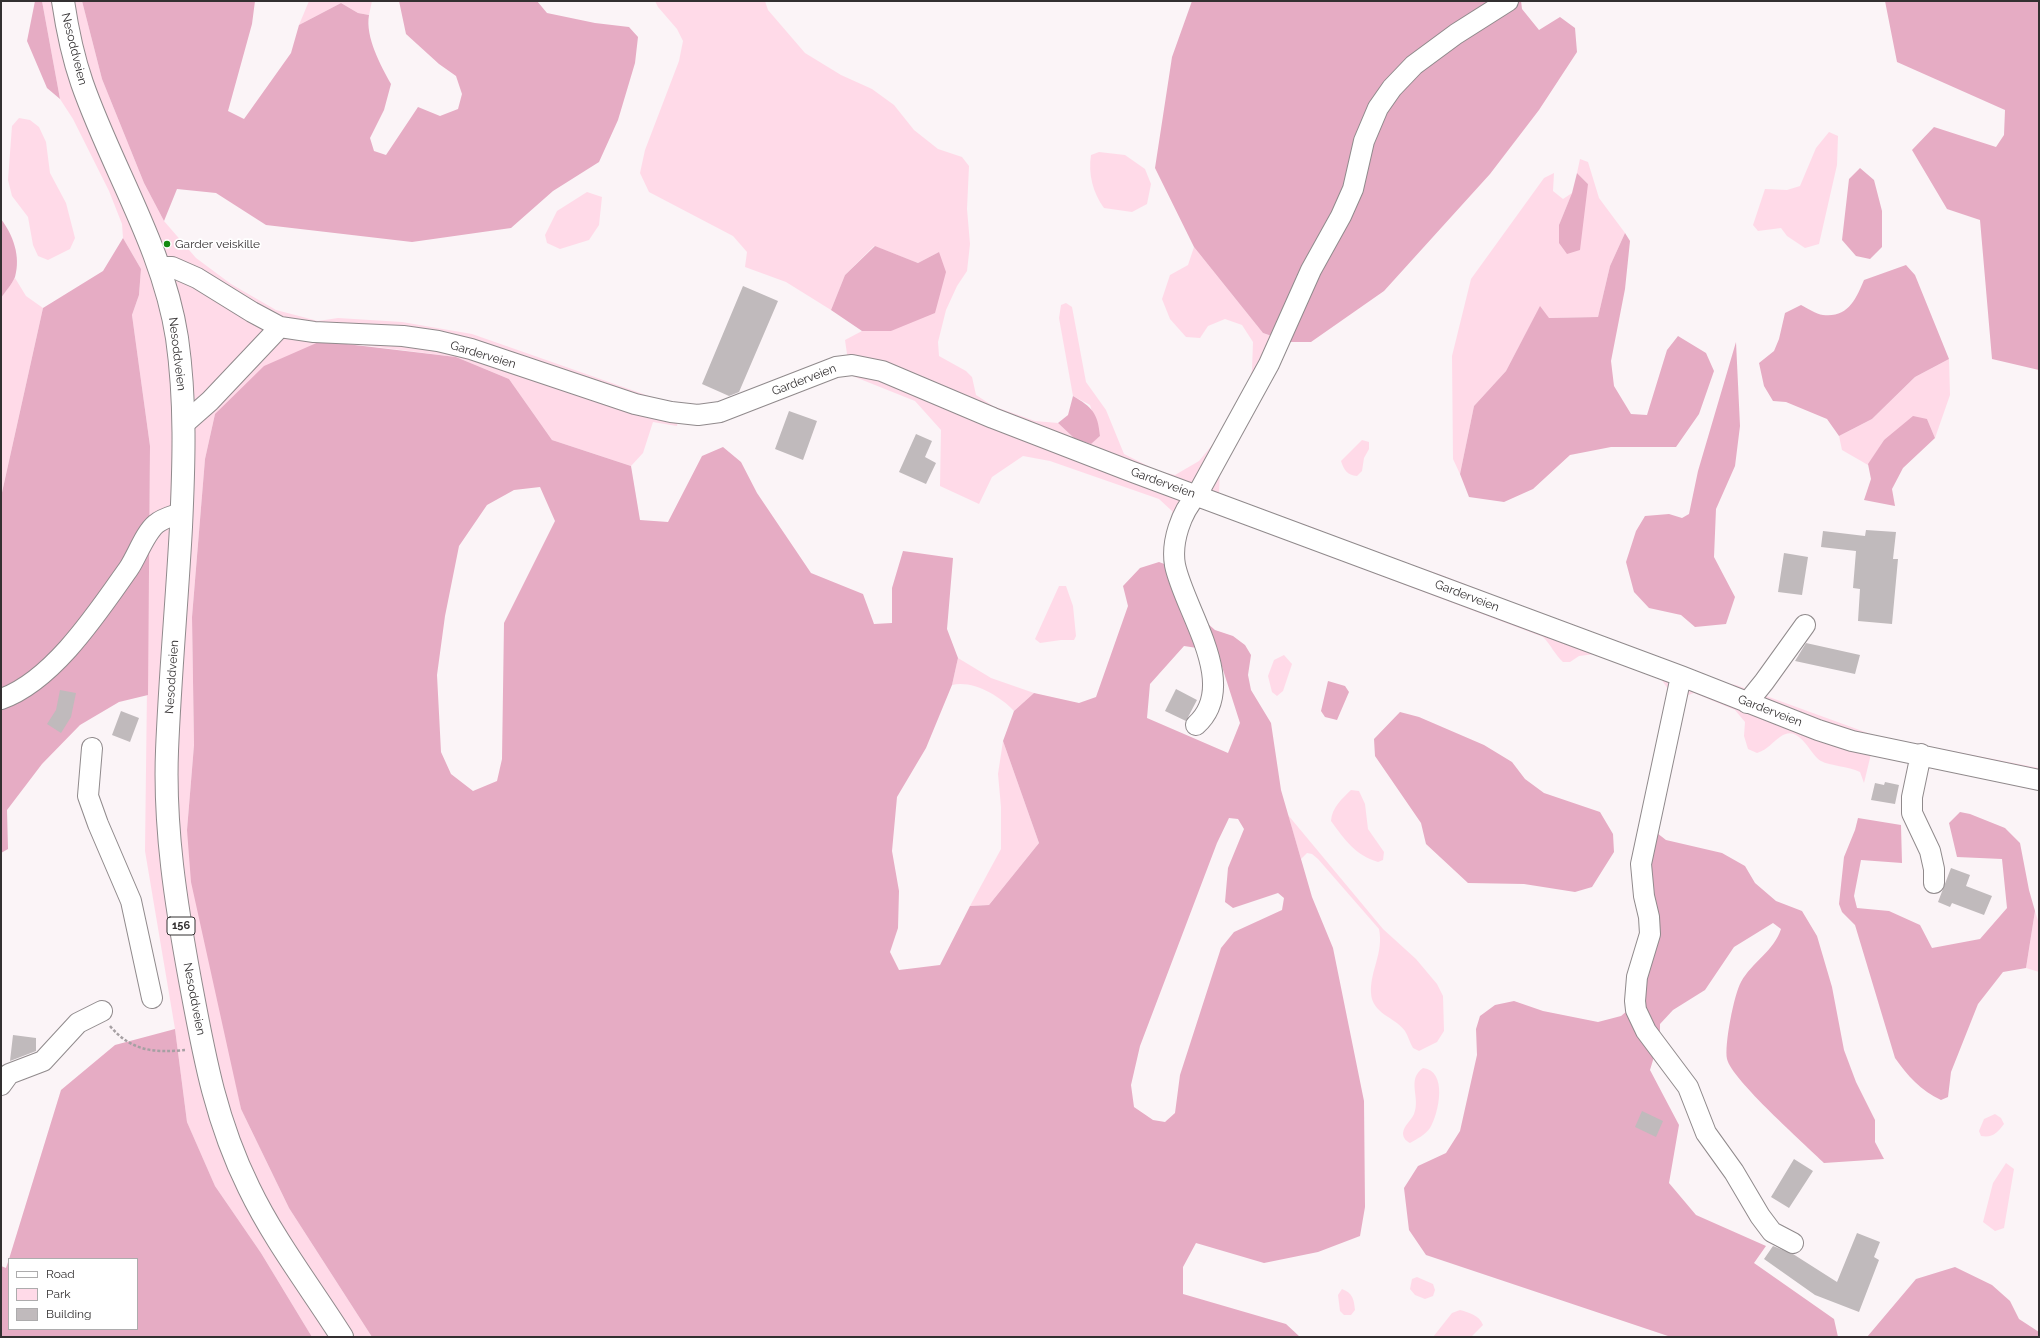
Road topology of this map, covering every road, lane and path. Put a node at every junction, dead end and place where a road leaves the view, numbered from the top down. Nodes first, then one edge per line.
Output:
1 (63, 1) edge
2 (1508, 1) edge
3 (160, 266) junction
4 (280, 327) junction
5 (185, 423) junction
6 (1197, 495) junction
7 (181, 513) junction
8 (1806, 625) dead end
9 (1681, 676) junction
10 (1, 699) edge
11 (1747, 703) junction
12 (1196, 725) dead end
13 (92, 748) dead end
14 (1921, 754) junction
15 (2039, 780) edge
16 (1934, 883) dead end
17 (152, 998) dead end
18 (102, 1011) joint
19 (203, 1047) junction
20 (1, 1085) edge
21 (1793, 1243) dead end
22 (342, 1337) edge

1 - 3 main road, Nesoddveien / 156
2 - 6 street
3 - 4 street, Garderveien
3 - 5 main road, Nesoddveien / 156
4 - 5 street
4 - 6 street, Garderveien
5 - 7 main road, Nesoddveien / 156
6 - 9 street, Garderveien
6 - 12 street
7 - 10 street
7 - 19 main road, Nesoddveien / 156
8 - 11 street
9 - 11 street, Garderveien
9 - 21 street
11 - 14 street, Garderveien
13 - 17 street
14 - 15 street, Garderveien
14 - 16 street
18 - 19 path
18 - 20 street
19 - 22 main road, Nesoddveien / 156

